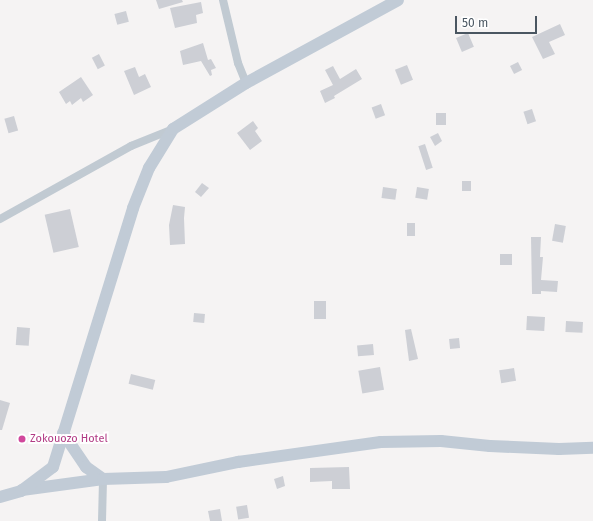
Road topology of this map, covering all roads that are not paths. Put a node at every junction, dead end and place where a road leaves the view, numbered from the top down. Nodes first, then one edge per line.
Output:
1 (223, 0) edge
2 (398, 0) edge
3 (246, 83) junction
4 (173, 129) junction
5 (0, 219) edge
6 (63, 433) junction
7 (593, 448) edge
8 (103, 479) junction
9 (21, 491) junction
10 (0, 498) edge
11 (102, 521) edge

1 - 3 street
2 - 3 main road
3 - 4 main road
4 - 5 street
4 - 6 main road
6 - 8 main road
6 - 9 main road
7 - 8 main road
8 - 9 main road
8 - 11 street
9 - 10 main road

